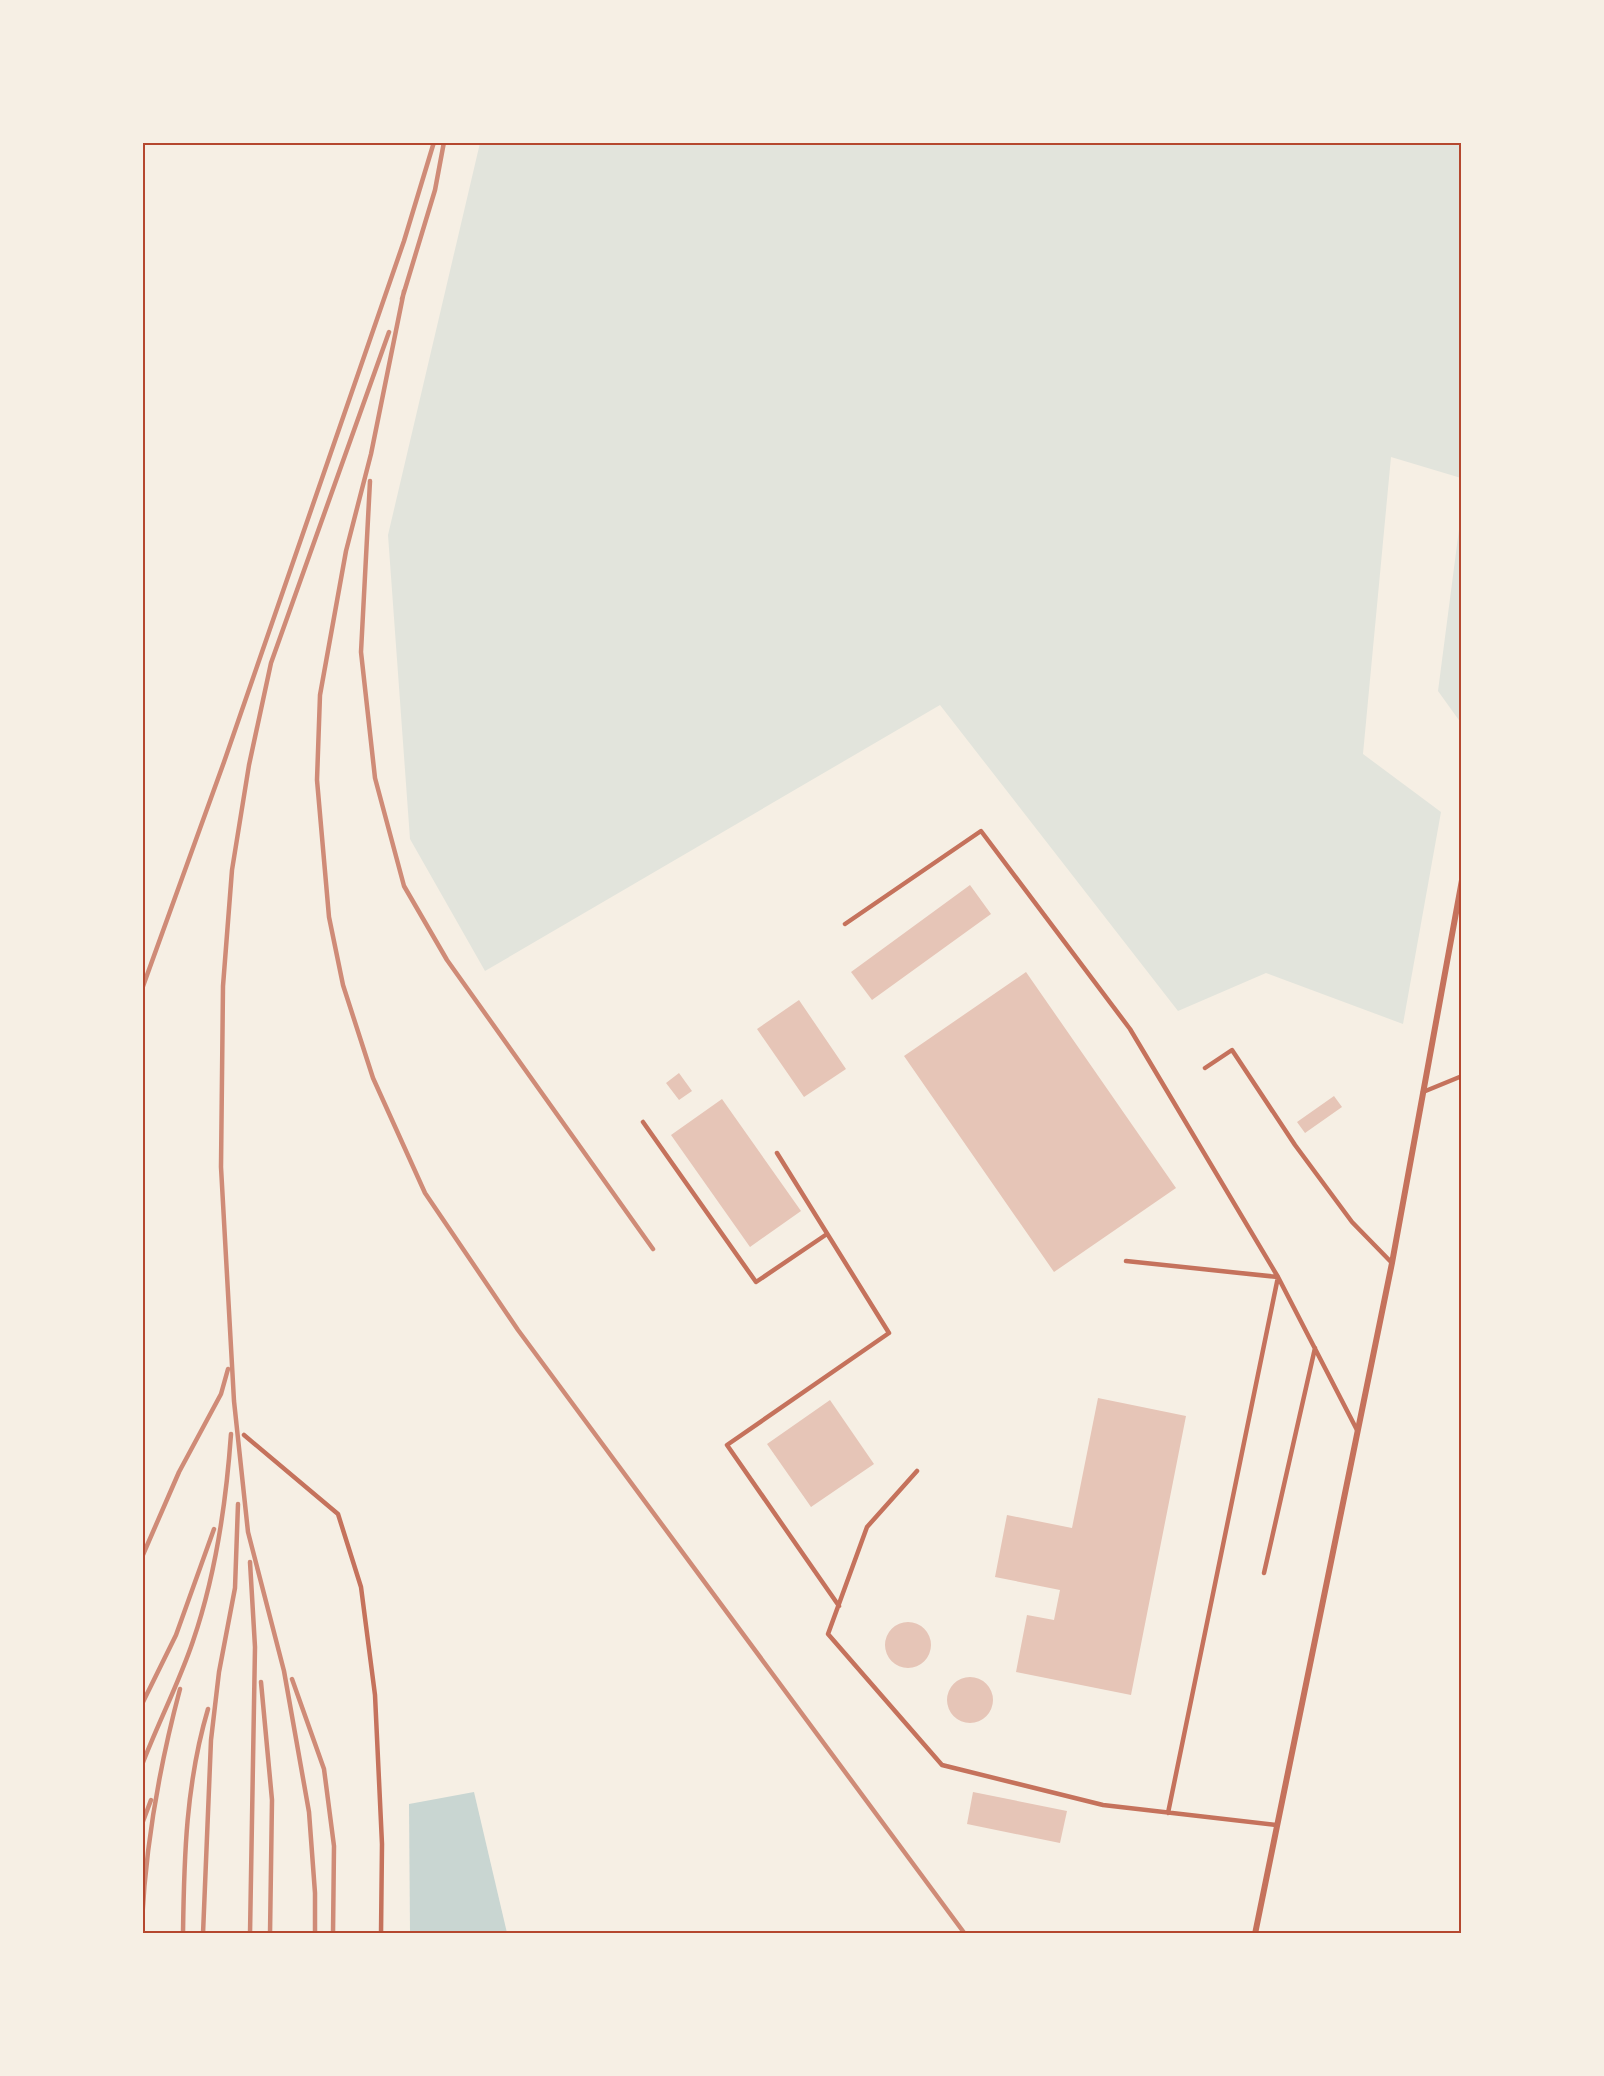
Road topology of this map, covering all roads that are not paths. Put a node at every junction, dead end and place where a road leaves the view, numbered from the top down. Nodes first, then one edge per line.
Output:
1 (1461, 880) edge
2 (845, 924) dead end
3 (1205, 1068) dead end
4 (1461, 1076) edge
5 (1423, 1092) junction
6 (643, 1122) dead end
7 (777, 1153) dead end
8 (827, 1234) junction
9 (1126, 1261) dead end
10 (1392, 1263) junction
11 (1278, 1277) junction
12 (1315, 1348) junction
13 (1357, 1430) junction
14 (244, 1435) dead end
15 (917, 1471) dead end
16 (1264, 1573) dead end
17 (839, 1606) junction
18 (1168, 1813) junction
19 (1276, 1825) junction
20 (381, 1934) edge
21 (1255, 1934) edge

1 - 5 street
2 - 11 lane
3 - 10 lane
4 - 5 lane
5 - 10 street
6 - 8 lane
7 - 8 lane
8 - 17 lane
9 - 11 lane
10 - 13 street
11 - 12 lane
11 - 18 lane
12 - 13 lane
12 - 16 lane
13 - 19 street
14 - 20 lane
15 - 17 lane
17 - 18 lane
18 - 19 lane
19 - 21 street

